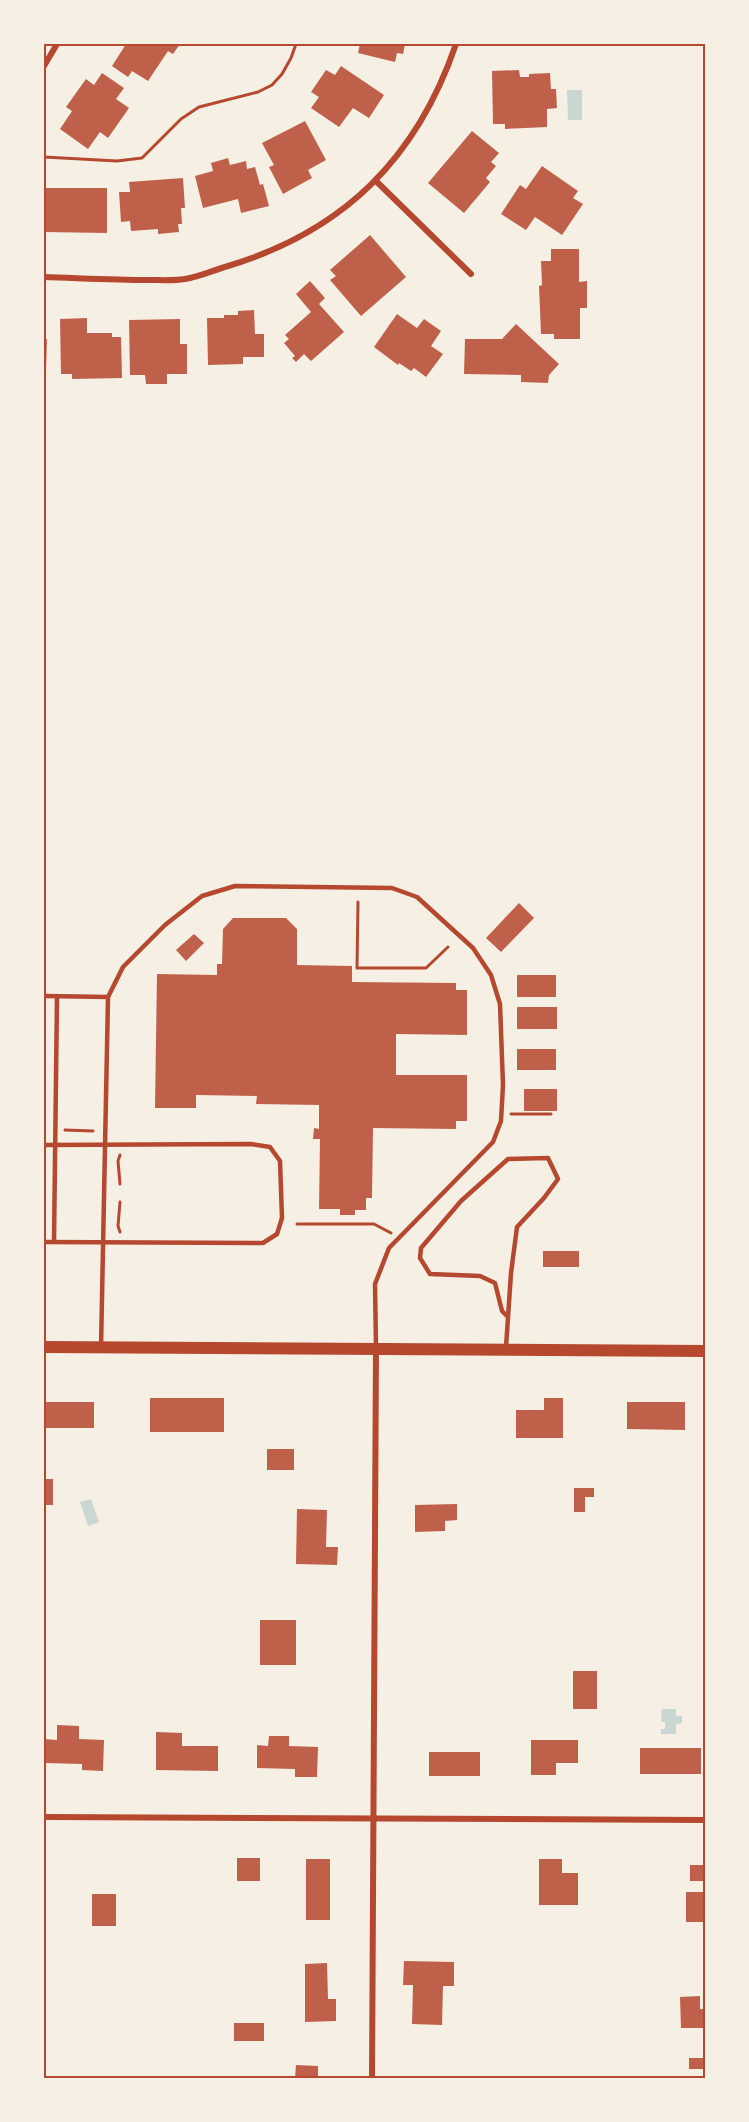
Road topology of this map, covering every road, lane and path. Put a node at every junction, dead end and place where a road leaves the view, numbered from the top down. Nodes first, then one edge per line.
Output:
1 (57, 44) edge
2 (296, 44) edge
3 (456, 44) edge
4 (44, 66) edge
5 (44, 157) edge
6 (376, 181) junction
7 (471, 274) dead end
8 (44, 277) edge
9 (358, 902) dead end
10 (448, 947) dead end
11 (44, 996) edge
12 (57, 996) junction
13 (108, 997) junction
14 (511, 1114) dead end
15 (551, 1114) dead end
16 (64, 1130) dead end
17 (93, 1131) dead end
18 (44, 1145) edge
19 (55, 1145) junction
20 (105, 1145) junction
21 (120, 1155) dead end
22 (120, 1184) dead end
23 (120, 1202) dead end
24 (297, 1224) dead end
25 (120, 1232) dead end
26 (391, 1233) dead end
27 (44, 1242) edge
28 (54, 1242) junction
29 (104, 1242) junction
30 (508, 1317) junction
31 (44, 1347) edge
32 (102, 1348) junction
33 (376, 1349) junction
34 (506, 1350) junction
35 (705, 1351) edge
36 (44, 1817) edge
37 (373, 1818) junction
38 (705, 1820) edge
39 (372, 2079) edge

1 - 4 street
2 - 5 path
3 - 6 street
6 - 7 street
6 - 8 street
9 - 10 path
11 - 12 lane
12 - 13 lane
12 - 19 lane
13 - 20 lane
13 - 33 lane
14 - 15 path
16 - 17 path
18 - 19 lane
19 - 20 lane
19 - 28 lane
20 - 29 lane
20 - 29 lane
21 - 22 path
23 - 25 path
24 - 26 path
27 - 28 lane
28 - 29 lane
29 - 32 lane
30 - 30 lane
30 - 34 lane
31 - 32 main road
32 - 33 main road
33 - 34 main road
33 - 37 street
34 - 35 main road
36 - 37 street
37 - 38 street
37 - 39 street

